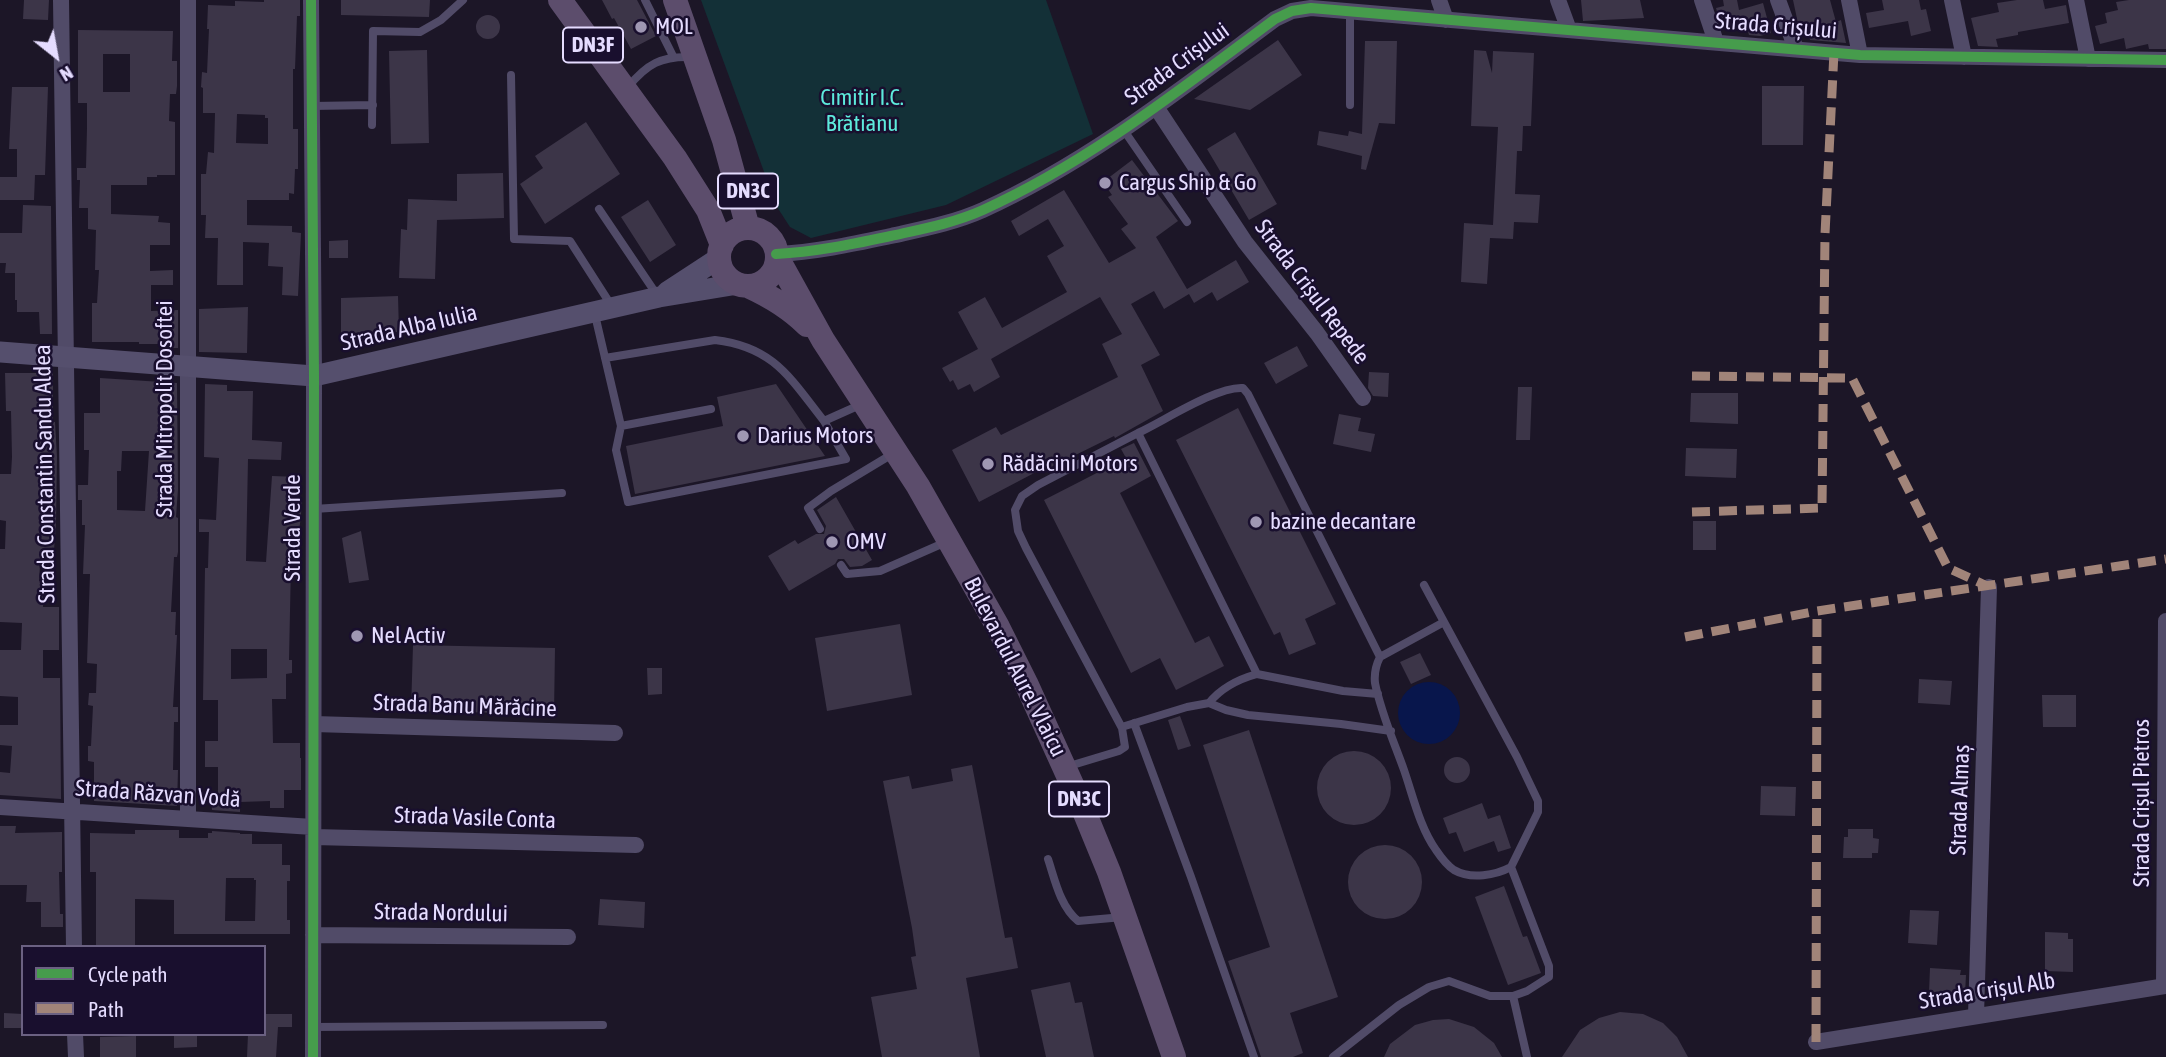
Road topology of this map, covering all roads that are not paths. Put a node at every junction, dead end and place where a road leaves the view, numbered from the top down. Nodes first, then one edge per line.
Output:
1 (61, 0) edge
2 (188, 0) edge
3 (311, 0) edge
4 (463, 0) edge
5 (560, 0) edge
6 (645, 0) edge
7 (675, 0) edge
8 (1439, 0) edge
9 (1558, 0) edge
10 (1702, 0) edge
11 (1778, 0) edge
12 (1849, 0) edge
13 (1952, 0) edge
14 (2076, 0) edge
15 (1350, 10) junction
16 (1446, 20) junction
17 (1569, 30) junction
18 (1716, 42) junction
19 (1796, 49) junction
20 (1860, 55) junction
21 (684, 57) junction
22 (1964, 57) junction
23 (2088, 59) junction
24 (2166, 60) edge
25 (511, 75) dead end
26 (626, 89) junction
27 (373, 105) junction
28 (1350, 105) dead end
29 (312, 106) junction
30 (1156, 107) junction
31 (372, 125) dead end
32 (1123, 129) junction
33 (724, 140) junction
34 (676, 158) junction
35 (599, 209) dead end
36 (1187, 222) dead end
37 (745, 229) junction
38 (720, 251) junction
39 (775, 251) junction
40 (743, 285) junction
41 (659, 297) junction
42 (603, 310) junction
43 (823, 340) junction
44 (0, 352) edge
45 (66, 358) junction
46 (605, 358) junction
47 (188, 367) junction
48 (314, 376) junction
49 (1363, 398) dead end
50 (865, 403) junction
51 (712, 409) dead end
52 (824, 421) junction
53 (621, 426) junction
54 (1138, 433) junction
55 (897, 451) junction
56 (562, 493) dead end
57 (314, 509) junction
58 (820, 529) dead end
59 (950, 540) junction
60 (841, 565) dead end
61 (1424, 585) dead end
62 (1989, 587) dead end
63 (2166, 621) edge
64 (1444, 622) junction
65 (1380, 657) junction
66 (1257, 674) junction
67 (1378, 694) junction
68 (1209, 703) junction
69 (1134, 723) junction
70 (314, 724) junction
71 (1122, 728) junction
72 (1391, 731) junction
73 (615, 733) dead end
74 (1065, 768) junction
75 (0, 807) edge
76 (72, 812) junction
77 (188, 819) junction
78 (314, 832) junction
79 (636, 845) dead end
80 (1048, 859) dead end
81 (1511, 867) junction
82 (1126, 917) junction
83 (313, 934) junction
84 (568, 937) dead end
85 (74, 945) edge
86 (2165, 986) edge
87 (1513, 996) junction
88 (1976, 1015) junction
89 (603, 1026) dead end
90 (313, 1027) junction
91 (75, 1036) edge
92 (1816, 1042) dead end
93 (76, 1057) edge
94 (313, 1057) edge
95 (1174, 1057) edge
96 (1254, 1057) edge
97 (1333, 1057) edge
98 (1527, 1057) edge

1 - 45 street, Strada Constantin Sandu Aldea
2 - 47 street, Strada Mitropolit Dosoftei
3 - 29 street, Strada Verde
4 - 27 lane
5 - 26 main road, DN3F
6 - 21 lane
7 - 21 main road, DN3C
8 - 16 street
9 - 17 street
10 - 18 street
11 - 19 street
12 - 20 street
13 - 22 street
14 - 23 street
15 - 16 street, Strada Crișului
15 - 28 lane
15 - 30 street, Strada Crișului
16 - 17 street, Strada Crișului
17 - 18 street, Strada Crișului
18 - 19 street, Strada Crișului
19 - 20 street, Strada Crișului
20 - 22 street, Strada Crișului
21 - 26 lane
21 - 33 main road, DN3C
22 - 23 street, Strada Crișului
23 - 24 street, Strada Crișului
25 - 42 lane
26 - 34 main road, DN3F
27 - 29 lane
27 - 31 lane
29 - 48 street, Strada Verde
30 - 32 street, Strada Crișului
30 - 49 street, Strada Crișul Repede
32 - 36 lane
32 - 39 street, Strada Crișului
33 - 37 main road, DN3C
33 - 39 main road, DN3C
34 - 37 main road, DN3F
34 - 38 main road, DN3F
35 - 41 lane
37 - 38 main road
37 - 39 main road
38 - 40 main road
38 - 41 street, Strada Alba Iulia
39 - 40 main road
39 - 43 main road, Bulevardul Aurel Vlaicu / DN3C
40 - 41 street, Strada Alba Iulia
40 - 43 main road, Bulevardul Aurel Vlaicu / DN3C
41 - 42 street, Strada Alba Iulia
42 - 46 lane
42 - 48 street, Strada Alba Iulia
43 - 50 main road, Bulevardul Aurel Vlaicu / DN3C
44 - 45 street, Strada Alba Iulia
45 - 47 street, Strada Alba Iulia
45 - 76 street, Strada Constantin Sandu Aldea
46 - 52 lane
46 - 53 lane
47 - 48 street, Strada Alba Iulia
47 - 77 street, Strada Mitropolit Dosoftei
48 - 57 street, Strada Verde
50 - 52 lane
50 - 55 main road, Bulevardul Aurel Vlaicu / DN3C
51 - 53 lane
52 - 53 lane
54 - 65 lane
54 - 66 lane
54 - 71 lane
55 - 58 lane
55 - 59 main road, Bulevardul Aurel Vlaicu / DN3C
56 - 57 lane
57 - 70 street, Strada Verde
59 - 60 lane
59 - 74 main road, Bulevardul Aurel Vlaicu / DN3C
61 - 64 lane
62 - 88 street, Strada Almaș
63 - 86 street, Strada Crișul Pietros
64 - 65 lane
64 - 81 lane
65 - 67 lane
66 - 67 lane
66 - 68 lane
67 - 72 lane
68 - 69 lane
68 - 72 lane
69 - 71 lane
69 - 96 lane
70 - 73 street, Strada Banu Mărăcine
70 - 78 street, Strada Verde
71 - 74 lane
72 - 81 lane
74 - 82 main road, Bulevardul Aurel Vlaicu / DN3C
75 - 76 street, Strada Răzvan Vodă
76 - 77 street, Strada Răzvan Vodă
76 - 85 street, Strada Constantin Sandu Aldea
77 - 78 street, Strada Răzvan Vodă
78 - 79 street, Strada Vasile Conta
78 - 83 street, Strada Verde
80 - 82 lane
81 - 87 lane
82 - 95 main road, Bulevardul Aurel Vlaicu / DN3C
83 - 84 street, Strada Nordului
83 - 90 street, Strada Verde
86 - 88 street, Strada Crișul Alb
87 - 97 lane
87 - 98 lane
88 - 92 street, Strada Crișul Alb
89 - 90 lane
90 - 94 street, Strada Verde
91 - 93 street

